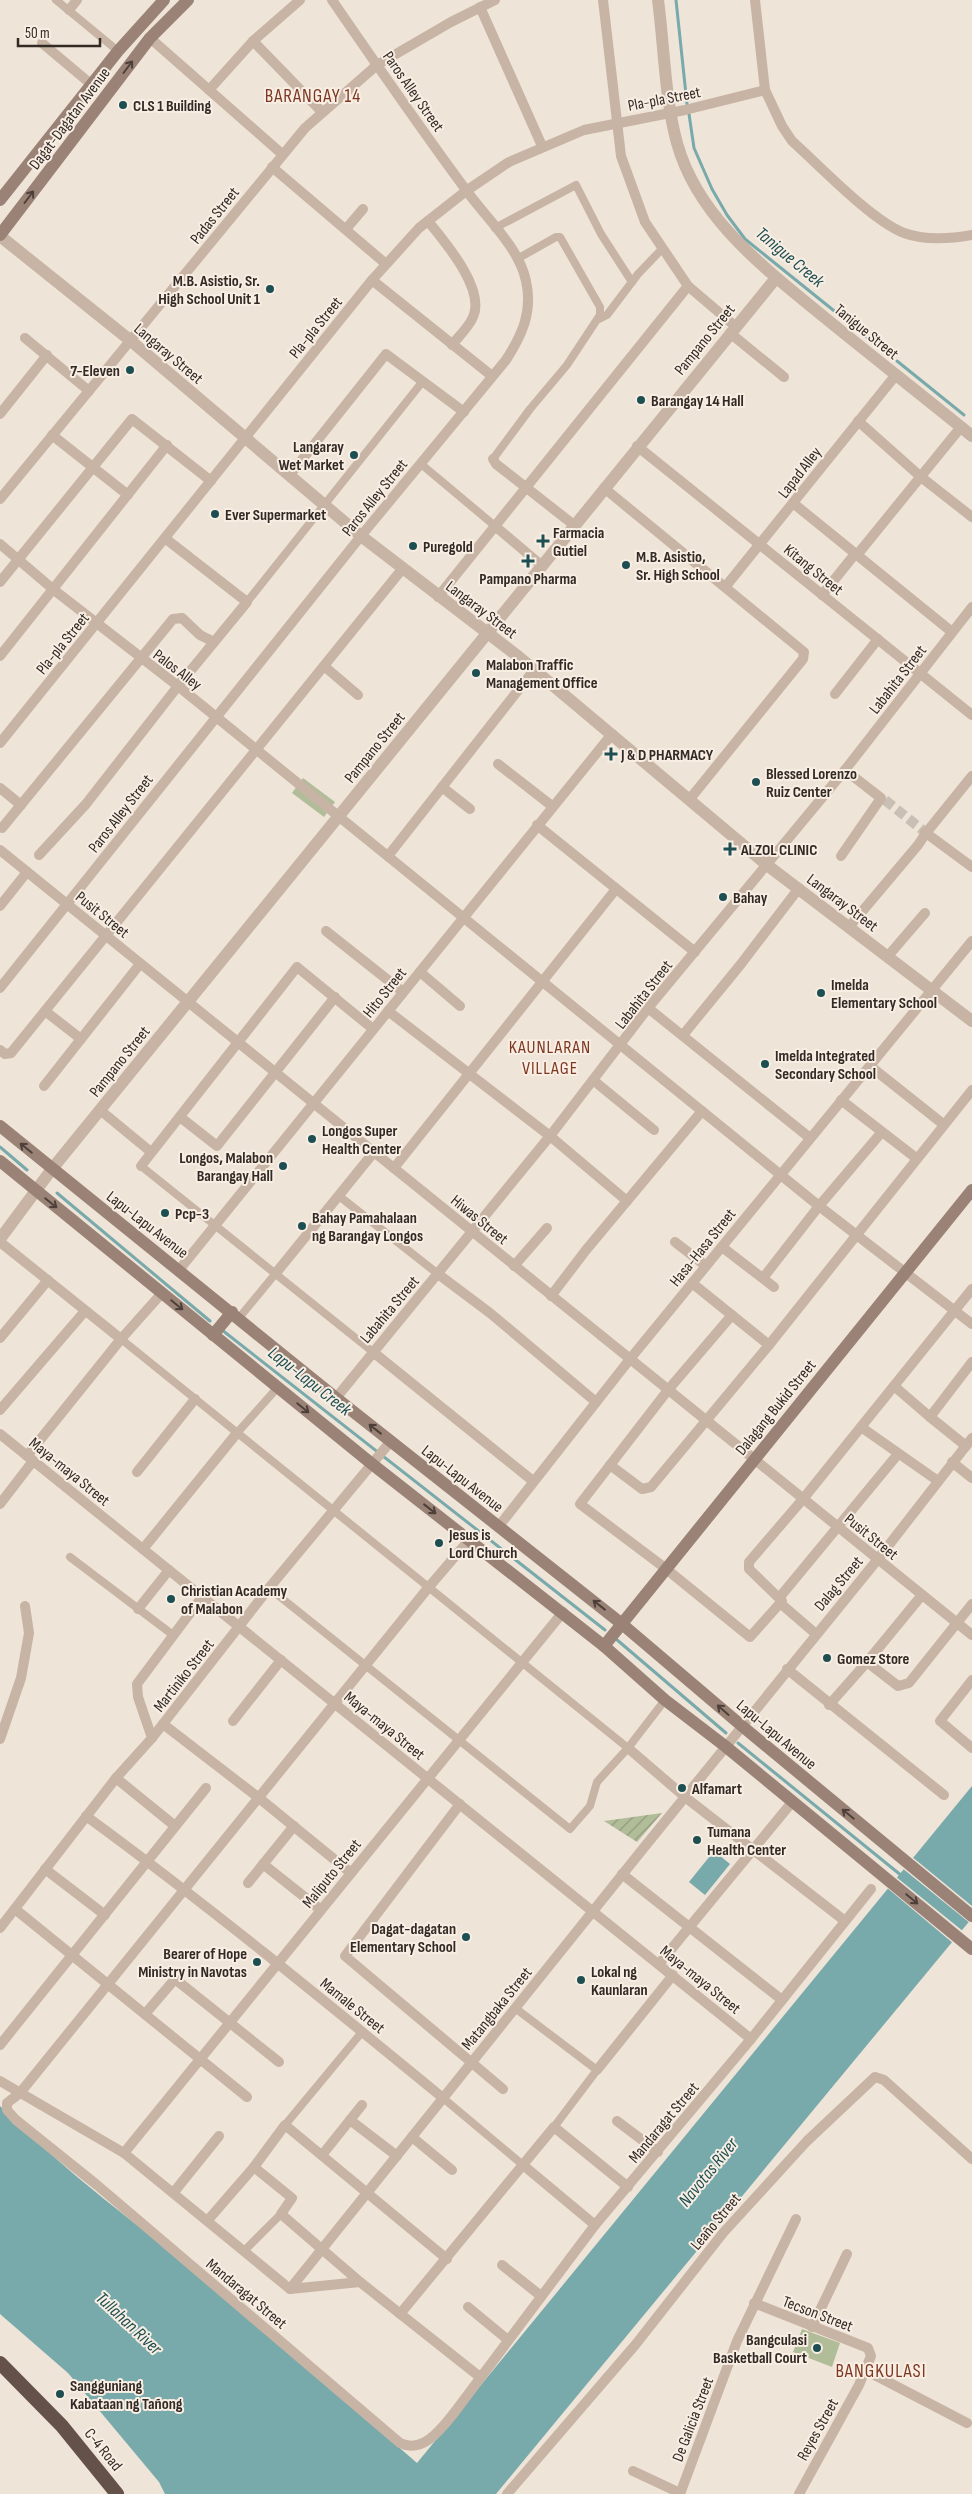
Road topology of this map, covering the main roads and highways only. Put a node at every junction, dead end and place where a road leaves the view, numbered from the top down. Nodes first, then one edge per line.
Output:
1 (164, 0) edge
2 (188, 0) edge
3 (46, 142) junction
4 (61, 154) junction
5 (0, 200) edge
6 (0, 236) edge
7 (0, 1126) edge
8 (0, 1161) edge
9 (972, 1190) edge
10 (236, 1315) junction
11 (213, 1335) junction
12 (381, 1452) junction
13 (622, 1624) junction
14 (604, 1646) junction
15 (972, 1916) edge
16 (970, 1947) edge
17 (0, 2363) edge
18 (116, 2494) edge

1 - 3 main road, Dagat-Dagatan Avenue
4 -> 2 main road, Dagat-Dagatan Avenue
3 - 4 main road
3 - 5 main road, Dagat-Dagatan Avenue
6 -> 4 main road, Dagat-Dagatan Avenue
10 -> 7 main road, Lapu-Lapu Avenue
8 -> 11 main road, Lapu-Lapu Avenue
9 - 13 main road, Dalagang Bukid Street
10 - 11 main road
12 -> 10 main road, Lapu-Lapu Avenue
11 -> 12 main road, Lapu-Lapu Avenue
13 -> 12 main road, Lapu-Lapu Avenue
12 -> 14 main road, Lapu-Lapu Avenue
13 - 14 main road, Dalagang Bukid Street
15 -> 13 main road, Lapu-Lapu Avenue
14 -> 16 main road, Lapu-Lapu Avenue
17 - 18 highway, C-4 Road

